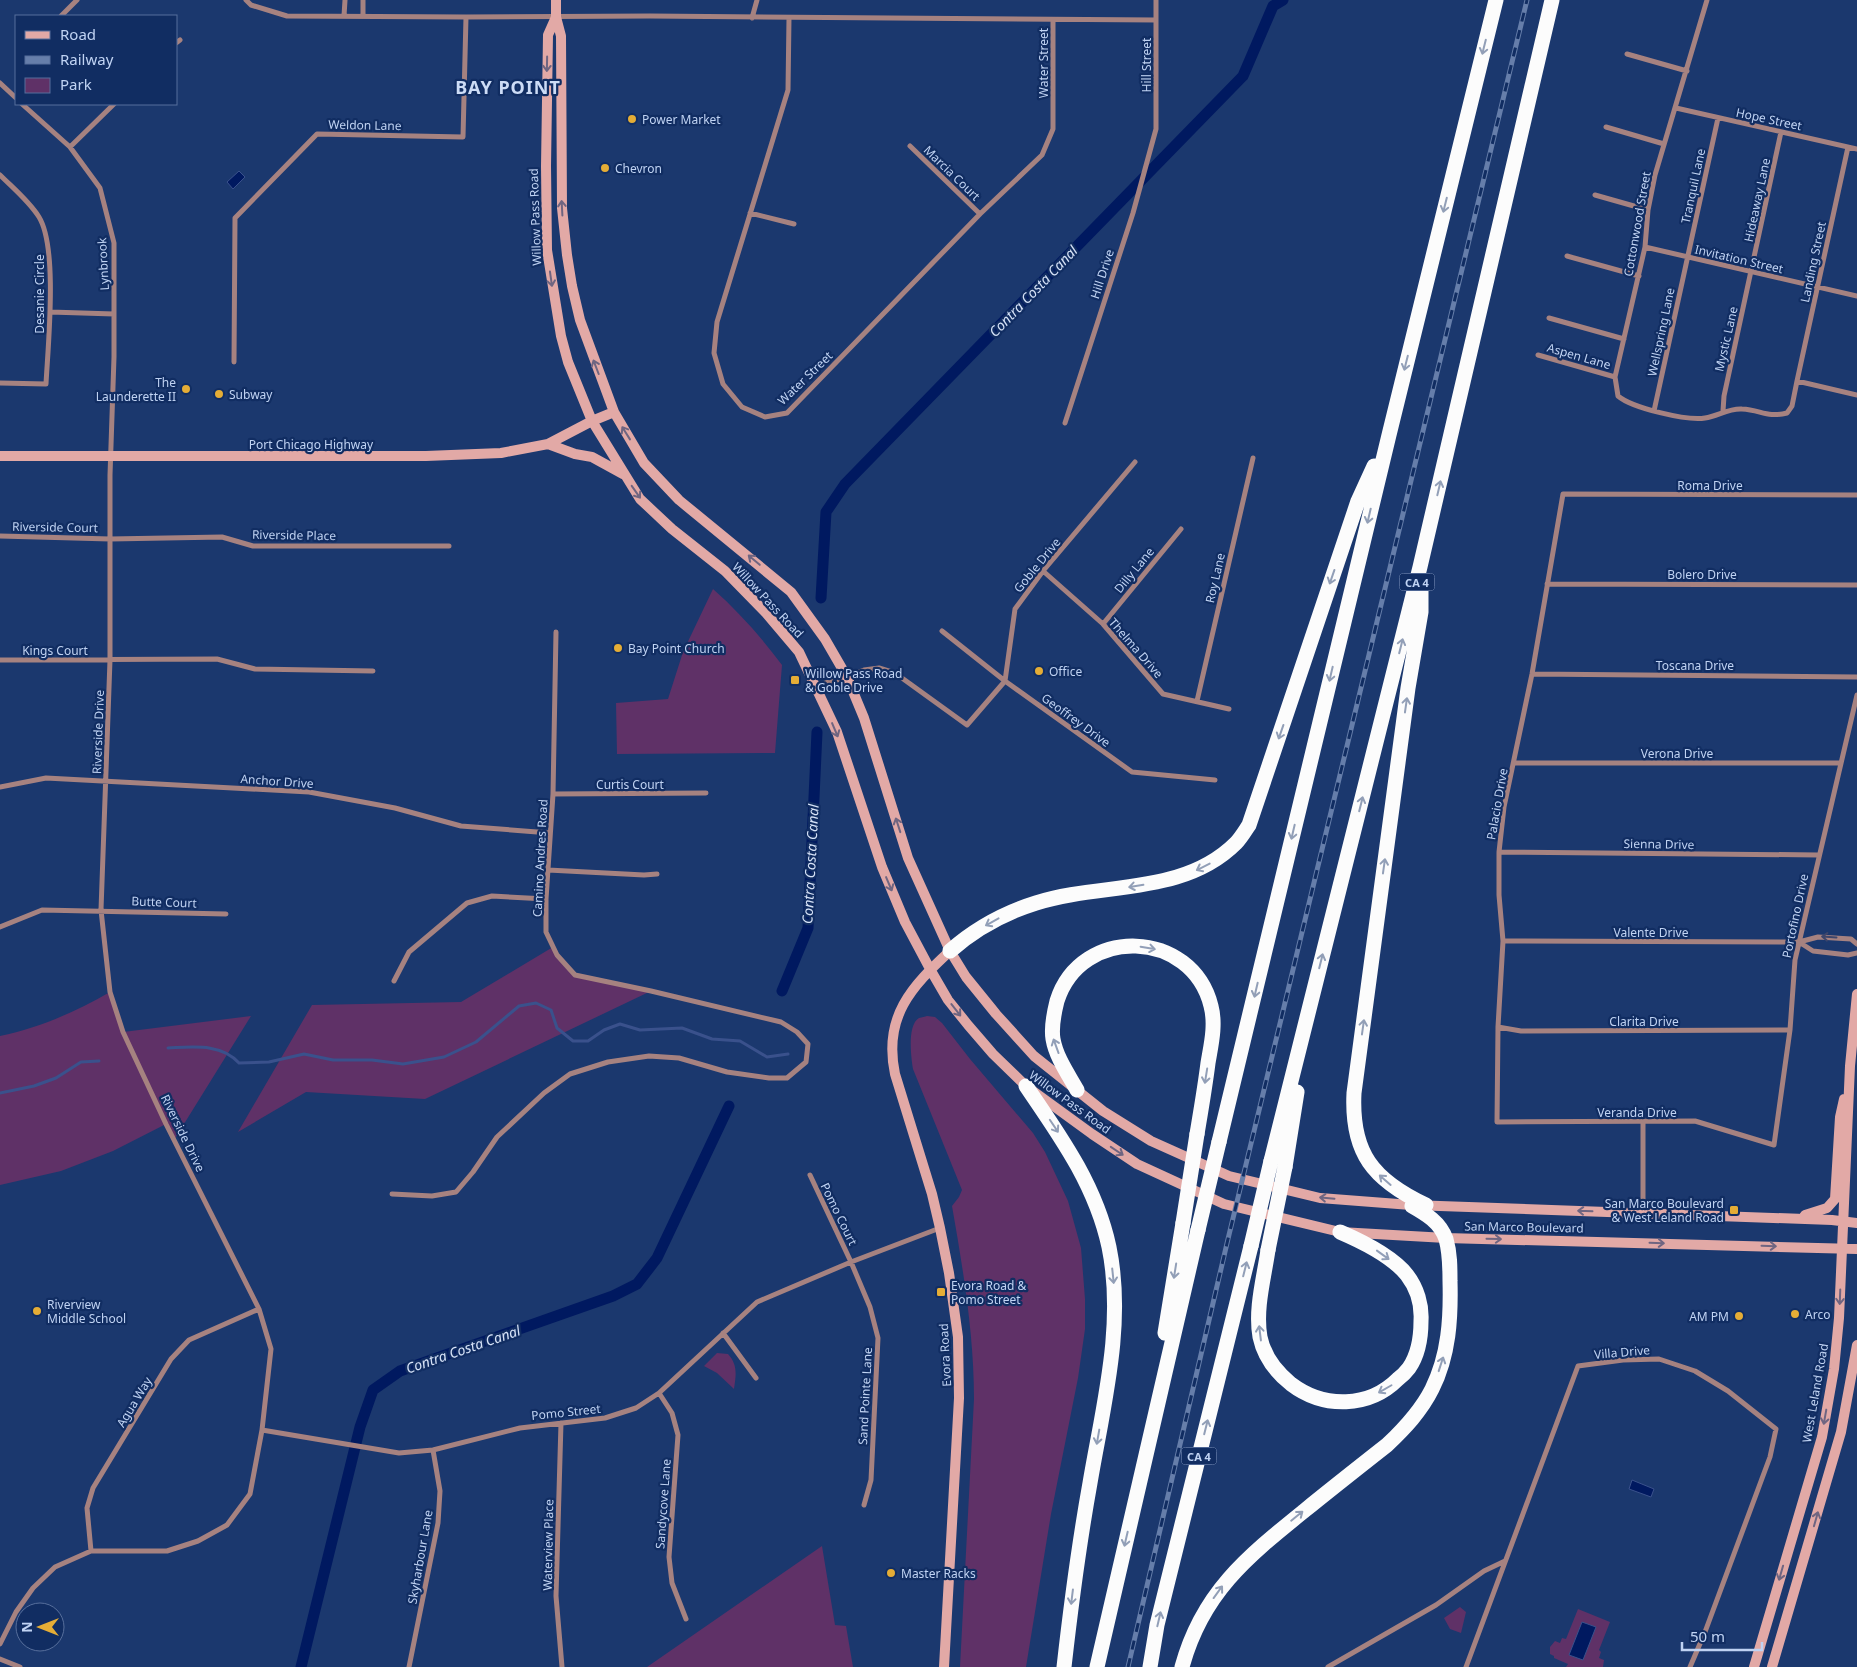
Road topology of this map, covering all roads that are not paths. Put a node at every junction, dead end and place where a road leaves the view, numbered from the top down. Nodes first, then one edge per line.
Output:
1 (77, 0) edge
2 (246, 0) edge
3 (345, 0) edge
4 (363, 0) edge
5 (556, 0) edge
6 (757, 0) edge
7 (1156, 0) edge
8 (1496, 0) edge
9 (1552, 0) edge
10 (1706, 0) edge
11 (61, 15) edge
12 (344, 16) junction
13 (363, 16) junction
14 (556, 17) junction
15 (466, 18) junction
16 (752, 18) junction
17 (789, 18) junction
18 (1053, 20) junction
19 (1156, 20) junction
20 (1627, 54) dead end
21 (1687, 71) junction
22 (0, 83) edge
23 (15, 97) edge
24 (23, 105) edge
25 (113, 105) edge
26 (1676, 108) junction
27 (1718, 118) junction
28 (1606, 127) dead end
29 (1156, 129) joint
30 (1782, 132) junction
31 (1664, 144) junction
32 (910, 146) dead end
33 (1848, 147) junction
34 (70, 148) junction
35 (1857, 149) edge
36 (0, 174) edge
37 (1595, 195) dead end
38 (1648, 210) junction
39 (750, 212) junction
40 (980, 214) junction
41 (794, 224) dead end
42 (1645, 247) junction
43 (1567, 256) dead end
44 (1688, 257) junction
45 (1752, 272) junction
46 (1639, 276) junction
47 (1818, 287) junction
48 (1857, 296) edge
49 (50, 312) junction
50 (114, 314) junction
51 (1549, 318) dead end
52 (1624, 339) junction
53 (1538, 355) dead end
54 (234, 362) dead end
55 (1614, 376) junction
56 (1797, 381) junction
57 (0, 383) edge
58 (1857, 396) edge
59 (1654, 411) junction
60 (1723, 411) junction
61 (614, 412) junction
62 (592, 421) junction
63 (1065, 423) dead end
64 (1389, 435) junction
65 (548, 444) junction
66 (0, 456) edge
67 (110, 456) junction
68 (1253, 458) dead end
69 (1135, 462) dead end
70 (624, 475) junction
71 (1563, 494) joint
72 (1857, 495) edge
73 (1181, 529) dead end
74 (0, 536) edge
75 (110, 539) junction
76 (449, 546) dead end
77 (1420, 567) junction
78 (1044, 571) junction
79 (1547, 584) junction
80 (1857, 585) edge
81 (1103, 624) junction
82 (942, 631) dead end
83 (556, 632) dead end
84 (0, 660) edge
85 (110, 660) junction
86 (373, 671) dead end
87 (1532, 674) junction
88 (1857, 676) edge
89 (847, 677) junction
90 (1005, 681) junction
91 (815, 686) junction
92 (1857, 695) edge
93 (1197, 702) junction
94 (1228, 709) dead end
95 (1514, 763) junction
96 (1840, 763) junction
97 (1215, 780) dead end
98 (107, 782) junction
99 (0, 787) edge
100 (706, 793) dead end
101 (554, 794) junction
102 (550, 833) junction
103 (1499, 852) junction
104 (1818, 855) junction
105 (548, 870) junction
106 (657, 874) dead end
107 (546, 899) junction
108 (101, 910) junction
109 (226, 914) dead end
110 (0, 927) edge
111 (1502, 942) junction
112 (1799, 942) junction
113 (1857, 944) edge
114 (950, 950) junction
115 (1857, 953) edge
116 (930, 969) junction
117 (394, 981) dead end
118 (1313, 994) junction
119 (1857, 994) edge
120 (1498, 1026) junction
121 (1790, 1030) junction
122 (1850, 1066) junction
123 (1026, 1086) junction
124 (1076, 1090) junction
125 (1497, 1122) joint
126 (1643, 1122) junction
127 (1774, 1145) joint
128 (810, 1175) dead end
129 (1228, 1176) joint
130 (392, 1194) dead end
131 (1224, 1204) joint
132 (1411, 1205) junction
133 (1426, 1205) junction
134 (1643, 1213) junction
135 (1791, 1218) junction
136 (1843, 1221) junction
137 (1857, 1223) edge
138 (940, 1228) junction
139 (1340, 1232) junction
140 (1446, 1238) junction
141 (1842, 1249) junction
142 (1857, 1249) edge
143 (851, 1262) junction
144 (260, 1310) junction
145 (723, 1333) junction
146 (1857, 1345) edge
147 (756, 1378) dead end
148 (659, 1393) junction
149 (561, 1423) junction
150 (262, 1430) junction
151 (433, 1450) junction
152 (1138, 1492) junction
153 (864, 1505) dead end
154 (91, 1551) junction
155 (1506, 1561) junction
156 (686, 1619) dead end
157 (0, 1644) edge
158 (0, 1659) edge
159 (20, 1667) edge
160 (409, 1667) edge
161 (562, 1667) edge
162 (944, 1667) edge
163 (1064, 1667) edge
164 (1097, 1667) edge
165 (1150, 1667) edge
166 (1182, 1667) edge
167 (1328, 1667) edge
168 (1466, 1667) edge
169 (1690, 1667) edge
170 (1754, 1667) edge
171 (1772, 1667) edge

1 - 11 street
2 - 12 street
3 - 12 street
4 - 13 street
5 - 14 main road, Willow Pass Road
6 - 16 street
7 - 19 street, Hill Street
8 -> 64 highway
77 -> 9 highway, CA 4
10 - 21 street, Cottonwood Street
12 - 13 street
13 - 15 street
14 - 15 street
14 - 16 street
61 -> 14 main road, Willow Pass Road
14 -> 62 main road, Willow Pass Road
15 - 54 street, Weldon Lane
16 - 17 street
17 - 18 street
17 - 39 street, Water Street
18 - 19 street
18 - 40 street, Water Street
19 - 29 street, Hill Street
20 - 21 street
21 - 26 street, Cottonwood Street
22 - 23 street
24 - 34 street, Lynbrook
25 - 34 street
26 - 27 street, Hope Street
26 - 31 street, Cottonwood Street
27 - 30 street, Hope Street
27 - 44 street, Tranquil Lane
28 - 31 street
29 - 63 street, Hill Drive
30 - 33 street, Hope Street
30 - 45 street, Hideaway Lane
31 - 38 street, Cottonwood Street
32 - 40 street, Marcia Court
33 - 35 street, Hope Street
33 - 47 street, Landing Street
34 - 50 street, Lynbrook
36 - 49 street, Desanie Circle
37 - 38 street
38 - 42 street, Cottonwood Street
39 - 40 street, Water Street
39 - 41 street
42 - 44 street, Invitation Street
42 - 46 street, Cottonwood Street
43 - 46 street
44 - 45 street, Invitation Street
44 - 59 street, Wellspring Lane
45 - 47 street, Invitation Street
45 - 60 street, Mystic Lane
46 - 52 street, Cottonwood Street
47 - 48 street, Invitation Street
47 - 56 street, Landing Street
49 - 50 street
49 - 57 street, Desanie Circle
50 - 67 street, Lynbrook
51 - 52 street
52 - 55 street, Cottonwood Street
53 - 55 street, Aspen Lane
55 - 59 street, Cottonwood Street
56 - 58 street
56 - 60 street, Landing Street
59 - 60 street
61 - 62 main road, Port Chicago Highway
89 -> 61 main road, Willow Pass Road
62 - 65 main road, Port Chicago Highway
62 - 70 main road, Willow Pass Road
64 -> 114 highway
64 -> 152 highway, bridge
65 - 67 main road, Port Chicago Highway
65 - 70 main road
66 - 67 main road, Port Chicago Highway
67 - 75 street, Riverside Drive
68 - 93 street, Roy Lane
69 - 78 street, Goble Drive
70 -> 91 main road, Willow Pass Road
71 - 72 street, Roma Drive
71 - 79 street, Palacio Drive
73 - 81 street, Dilly Lane
74 - 75 street, Riverside Court
75 - 76 street, Riverside Place
75 - 85 street, Riverside Drive
118 -> 77 highway, CA 4
133 -> 77 highway
78 - 81 street, Thelma Drive
78 - 90 street, Goble Drive
79 - 80 street, Bolero Drive
79 - 87 street, Palacio Drive
81 - 93 street, Thelma Drive
82 - 90 street, Geoffrey Drive
83 - 101 street, Camino Andres Road
84 - 85 street, Kings Court
85 - 86 street, Kings Court
85 - 98 street, Riverside Drive
87 - 88 street, Toscana Drive
87 - 95 street, Palacio Drive
89 - 90 street
89 - 91 street
114 -> 89 main road, Willow Pass Road
90 - 97 street, Geoffrey Drive
91 -> 116 main road, Willow Pass Road
92 - 96 street, Portofino Drive
93 - 94 street, Thelma Drive
95 - 96 street, Verona Drive
95 - 103 street, Palacio Drive
96 - 104 street, Portofino Drive
98 - 99 street, Anchor Drive
98 - 102 street, Anchor Drive
98 - 108 street, Riverside Drive
100 - 101 street, Curtis Court
101 - 102 street, Camino Andres Road
102 - 105 street, Camino Andres Road
103 - 104 street, Sienna Drive
103 - 111 street, Palacio Drive
104 - 112 street, Portofino Drive
105 - 106 street
105 - 107 street, Camino Andres Road
107 - 117 street
107 - 130 street, Camino Andres Road
108 - 109 street, Butte Court
108 - 110 street, Butte Court
108 - 144 street, Riverside Drive
111 - 112 street, Valente Drive
111 - 120 street, Palacio Drive
113 -> 112 street, Valente Drive
112 - 115 street, Valente Drive
112 - 121 street, Portofino Drive
114 - 116 main road, Evora Road
114 - 124 main road, Willow Pass Road
116 -> 123 main road, Willow Pass Road
116 - 138 main road, Evora Road
139 -> 118 highway, bridge
165 -> 118 highway, CA 4, bridge
119 - 122 main road, West Leland Road
120 - 121 street, Clarita Drive
120 - 125 street, Palacio Drive
121 - 127 street, Portofino Drive
122 - 135 main road
122 - 136 main road, West Leland Road
123 -> 131 main road, Willow Pass Road
123 -> 163 highway
124 - 129 main road, Willow Pass Road
124 -> 152 highway, bridge
125 - 126 street, Veranda Drive
126 - 127 street, Veranda Drive
126 - 134 street
128 - 143 street, Pomo Court
132 -> 129 main road, San Marco Boulevard
131 - 139 main road, San Marco Boulevard
132 - 133 main road, San Marco Boulevard
132 - 140 highway
134 -> 133 main road, San Marco Boulevard
134 - 135 main road, San Marco Boulevard
135 - 136 main road, San Marco Boulevard
136 - 137 main road, San Marco Boulevard
136 - 141 main road, West Leland Road
138 - 143 street, Pomo Street
138 - 162 main road, Evora Road
139 - 140 main road, San Marco Boulevard
140 -> 141 main road, San Marco Boulevard
166 -> 140 highway
141 - 142 main road, San Marco Boulevard
141 -> 170 main road, West Leland Road
143 - 145 street, Pomo Street
143 - 153 street, Sand Pointe Lane
144 - 150 street, Riverside Drive
144 - 154 street, Agua Way
145 - 147 street
145 - 148 street, Pomo Street
171 -> 146 main road
148 - 149 street, Pomo Street
148 - 156 street, Sandycove Lane
149 - 151 street, Pomo Street
149 - 161 street, Waterview Place
150 - 151 street, Pomo Street
150 - 154 street, Riverside Drive
151 - 160 street, Skyharbour Lane
152 -> 164 highway
154 - 157 street, Riverside Drive
155 - 167 street
155 - 168 street, Villa Drive
155 - 169 street, Villa Drive
158 - 159 street

